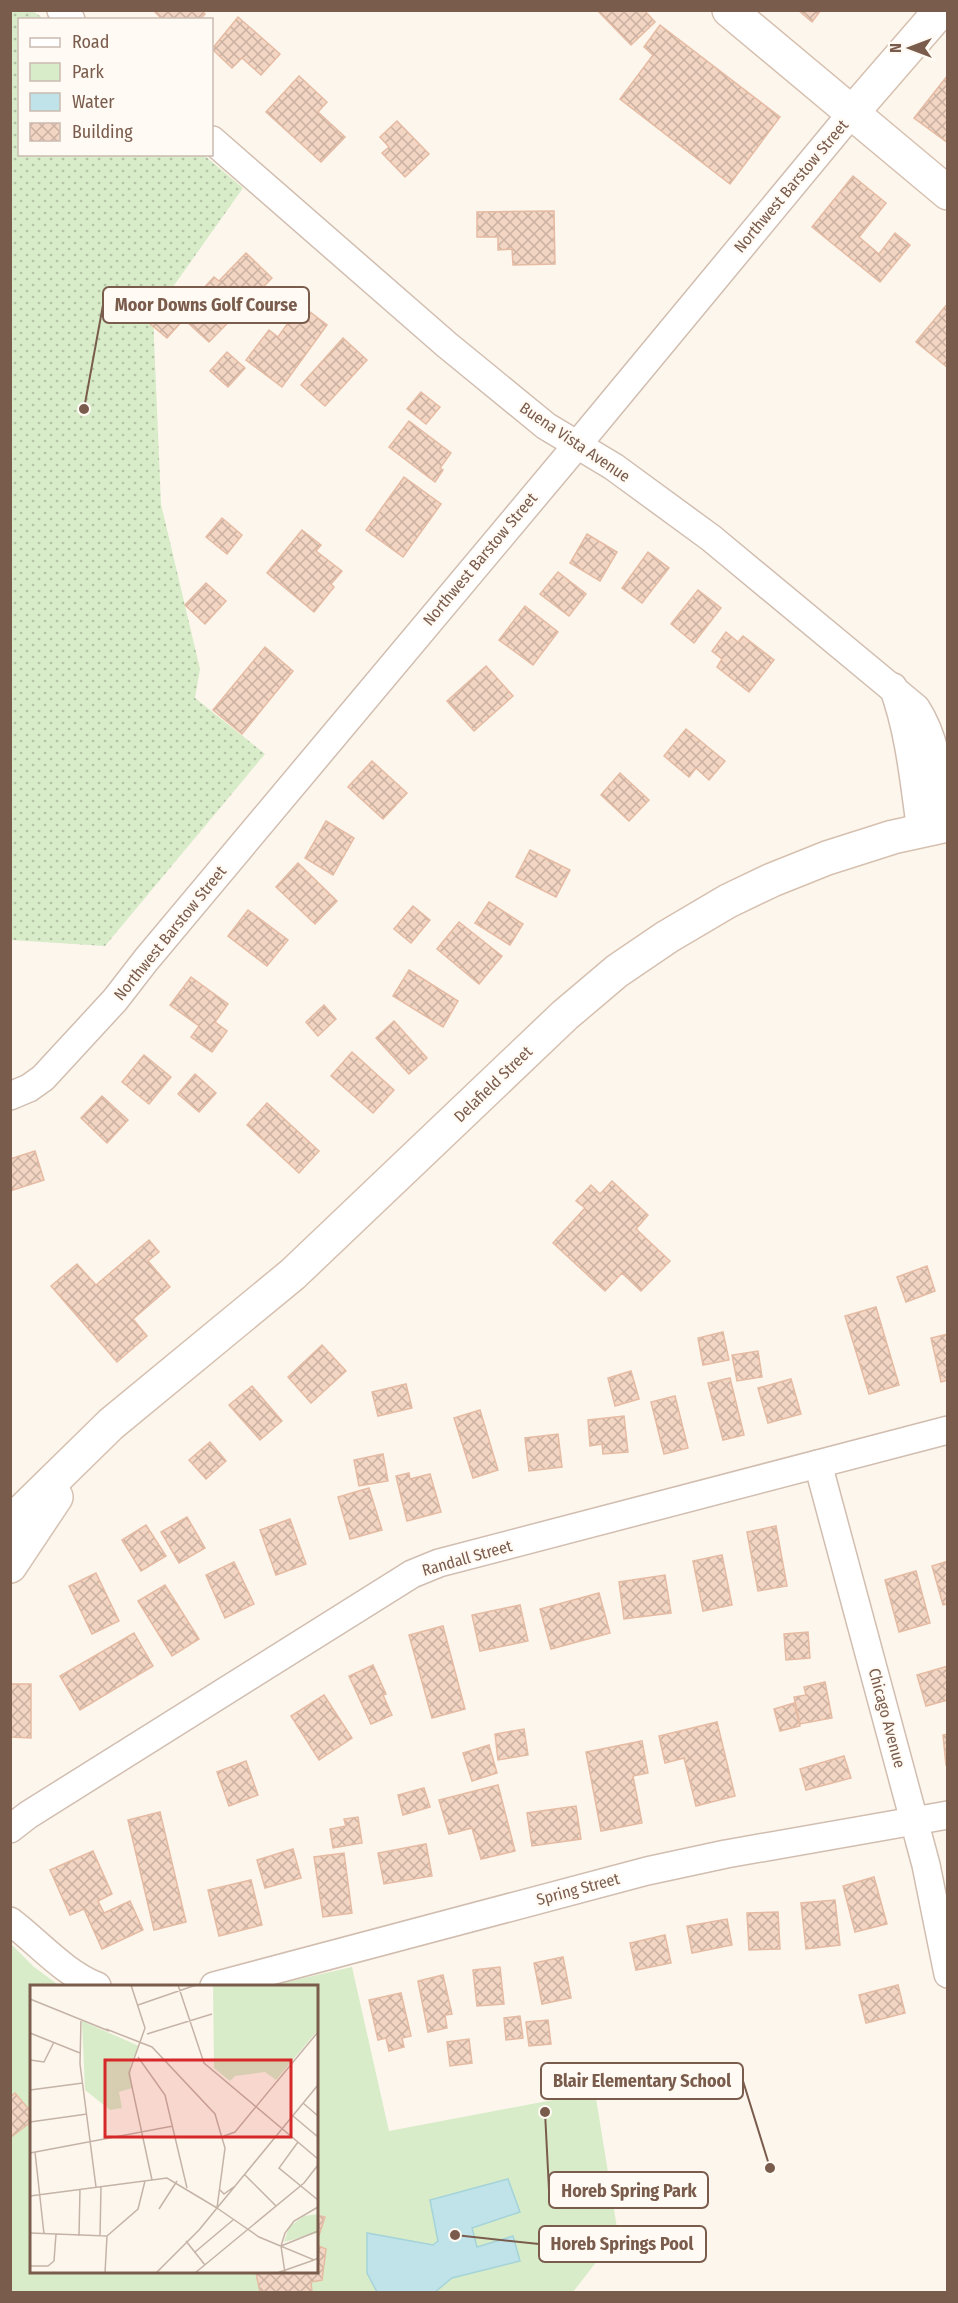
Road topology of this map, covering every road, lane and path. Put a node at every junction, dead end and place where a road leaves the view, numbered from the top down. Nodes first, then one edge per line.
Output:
1 (729, 10) edge
2 (941, 10) edge
3 (852, 114) junction
4 (213, 141) edge
5 (948, 193) edge
6 (578, 444) junction
7 (938, 827) edge
8 (10, 1096) edge
9 (948, 1430) edge
10 (96, 1439) junction
11 (818, 1464) junction
12 (10, 1523) edge
13 (10, 1566) edge
14 (948, 1815) edge
15 (914, 1821) junction
16 (10, 1829) edge
17 (10, 1921) edge
18 (948, 1974) edge
19 (95, 1985) edge
20 (218, 1985) edge

1 - 3 main road
2 - 3 main road, Northwest Barstow Street
3 - 5 main road
3 - 6 street, Northwest Barstow Street
4 - 6 street, Buena Vista Avenue
6 - 7 street, Buena Vista Avenue
6 - 8 street, Northwest Barstow Street
7 - 10 main road, Delafield Street
9 - 11 street, Randall Street
10 - 12 main road, Delafield Street
10 - 13 main road, Delafield Street
11 - 15 street, Chicago Avenue
11 - 16 street, Randall Street
14 - 15 street, Spring Street
15 - 18 street, Chicago Avenue
15 - 20 street, Spring Street
17 - 19 street

